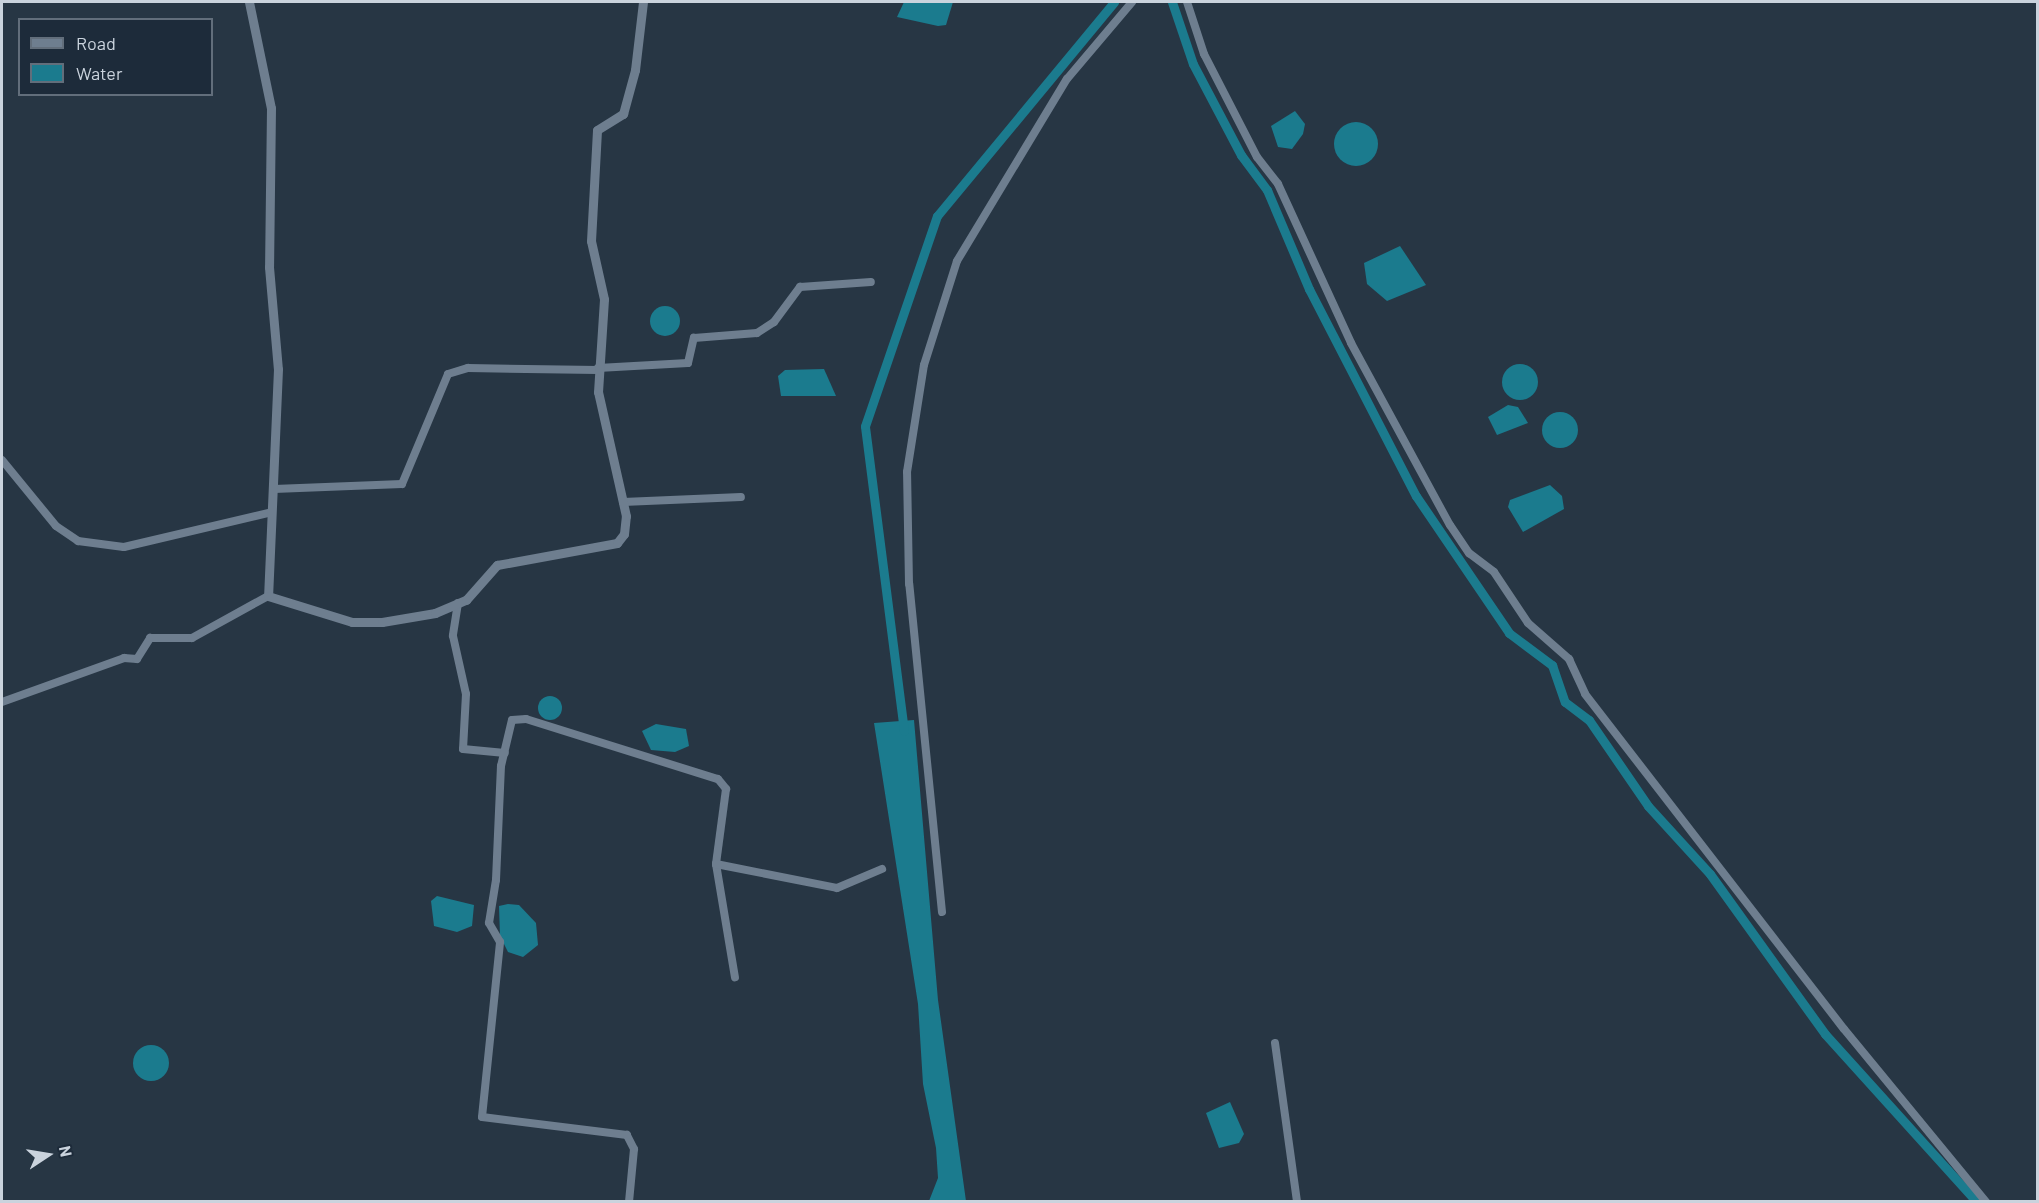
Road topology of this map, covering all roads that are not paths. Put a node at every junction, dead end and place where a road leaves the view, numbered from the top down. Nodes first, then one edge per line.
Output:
1 (249, 2) edge
2 (643, 2) edge
3 (1132, 2) edge
4 (1187, 2) edge
5 (871, 282) dead end
6 (598, 369) junction
7 (2, 460) edge
8 (274, 489) junction
9 (741, 497) dead end
10 (623, 502) junction
11 (272, 512) junction
12 (268, 596) junction
13 (458, 603) junction
14 (2, 702) edge
15 (505, 753) junction
16 (716, 864) junction
17 (882, 869) dead end
18 (942, 912) dead end
19 (735, 977) dead end
20 (1275, 1043) dead end
21 (629, 1202) edge
22 (1297, 1202) edge
23 (1986, 1202) edge

1 - 8 street
2 - 6 street
3 - 18 street
4 - 23 street
5 - 6 street
6 - 8 street
6 - 10 street
7 - 11 street
8 - 11 street
9 - 10 street
10 - 13 street
11 - 12 street
12 - 13 street
12 - 14 street
13 - 15 street
15 - 16 street
15 - 21 street
16 - 17 street
16 - 19 street
20 - 22 street

